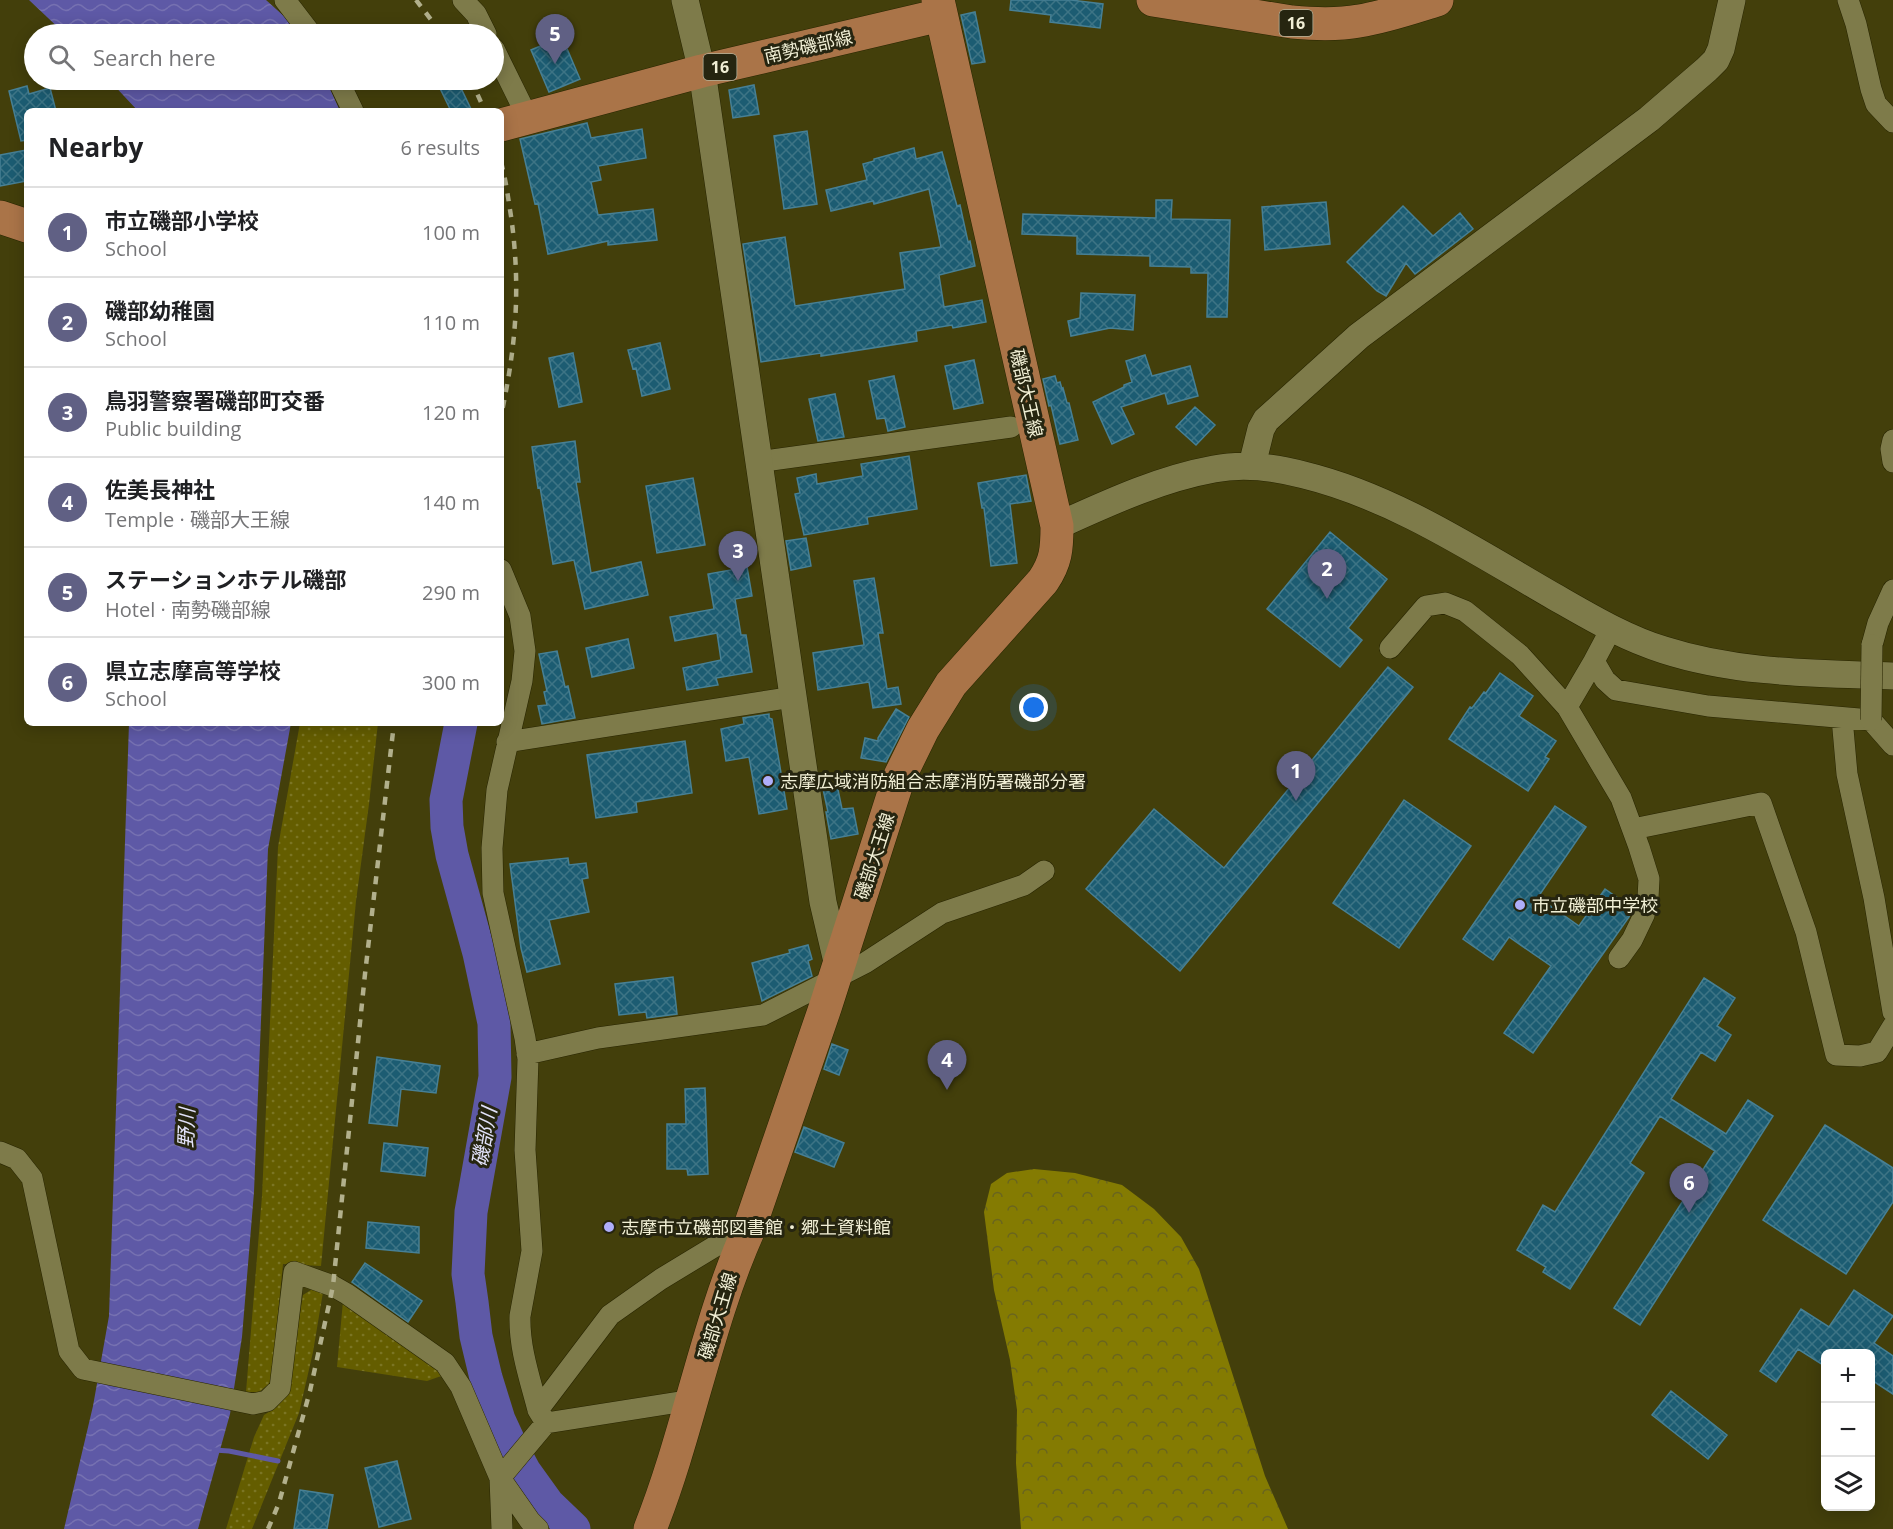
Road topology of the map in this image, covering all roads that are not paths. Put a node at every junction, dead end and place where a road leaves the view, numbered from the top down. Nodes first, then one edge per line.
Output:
1 (285, 0) edge
2 (463, 0) edge
3 (685, 0) edge
4 (1153, 0) edge
5 (1437, 0) edge
6 (1731, 0) edge
7 (1848, 0) edge
8 (940, 8) edge
9 (303, 24) edge
10 (481, 24) edge
11 (702, 71) junction
12 (504, 83) edge
13 (343, 90) edge
14 (352, 108) edge
15 (515, 121) edge
16 (1893, 122) edge
17 (0, 217) edge
18 (24, 225) edge
19 (1011, 427) dead end
20 (1893, 440) edge
21 (758, 462) junction
22 (1893, 462) edge
23 (1252, 465) junction
24 (1058, 526) junction
25 (504, 577) edge
26 (1893, 590) edge
27 (1611, 629) junction
28 (1390, 648) dead end
29 (1594, 661) junction
30 (1893, 676) edge
31 (793, 697) junction
32 (1567, 707) junction
33 (1842, 718) junction
34 (1871, 720) junction
35 (507, 742) junction
36 (1893, 745) edge
37 (1633, 829) junction
38 (1044, 870) dead end
39 (1619, 958) dead end
40 (836, 973) junction
41 (1893, 1012) edge
42 (1893, 1026) edge
43 (527, 1054) junction
44 (0, 1152) edge
45 (749, 1228) junction
46 (692, 1400) junction
47 (542, 1416) junction
48 (500, 1478) junction
49 (502, 1529) edge
50 (538, 1529) edge
51 (650, 1529) edge

1 - 9 street
2 - 10 street
3 - 11 street
4 - 5 main road, 16
6 - 23 street
7 - 16 street
8 - 11 main road, 南勢磯部線 / 16
8 - 24 main road, 磯部大王線
11 - 15 main road, 南勢磯部線 / 16
11 - 21 street
12 - 15 street
13 - 14 street
17 - 18 main road
19 - 21 street
20 - 22 street
21 - 31 street
23 - 24 street
23 - 27 street
24 - 40 main road, 磯部大王線
25 - 35 street
26 - 34 street, bridge
27 - 29 street
27 - 30 street
28 - 32 street
29 - 32 street
29 - 33 street
31 - 35 street
31 - 40 street
32 - 37 street
33 - 34 street
33 - 41 street
34 - 36 street
35 - 43 street
37 - 39 street
37 - 42 street
38 - 40 street
40 - 43 street
40 - 45 main road, 磯部大王線
43 - 47 street
44 - 48 street
45 - 46 main road, 磯部大王線
45 - 47 street
46 - 47 street
46 - 51 main road, 磯部大王線
47 - 48 street
48 - 49 street
48 - 50 street

